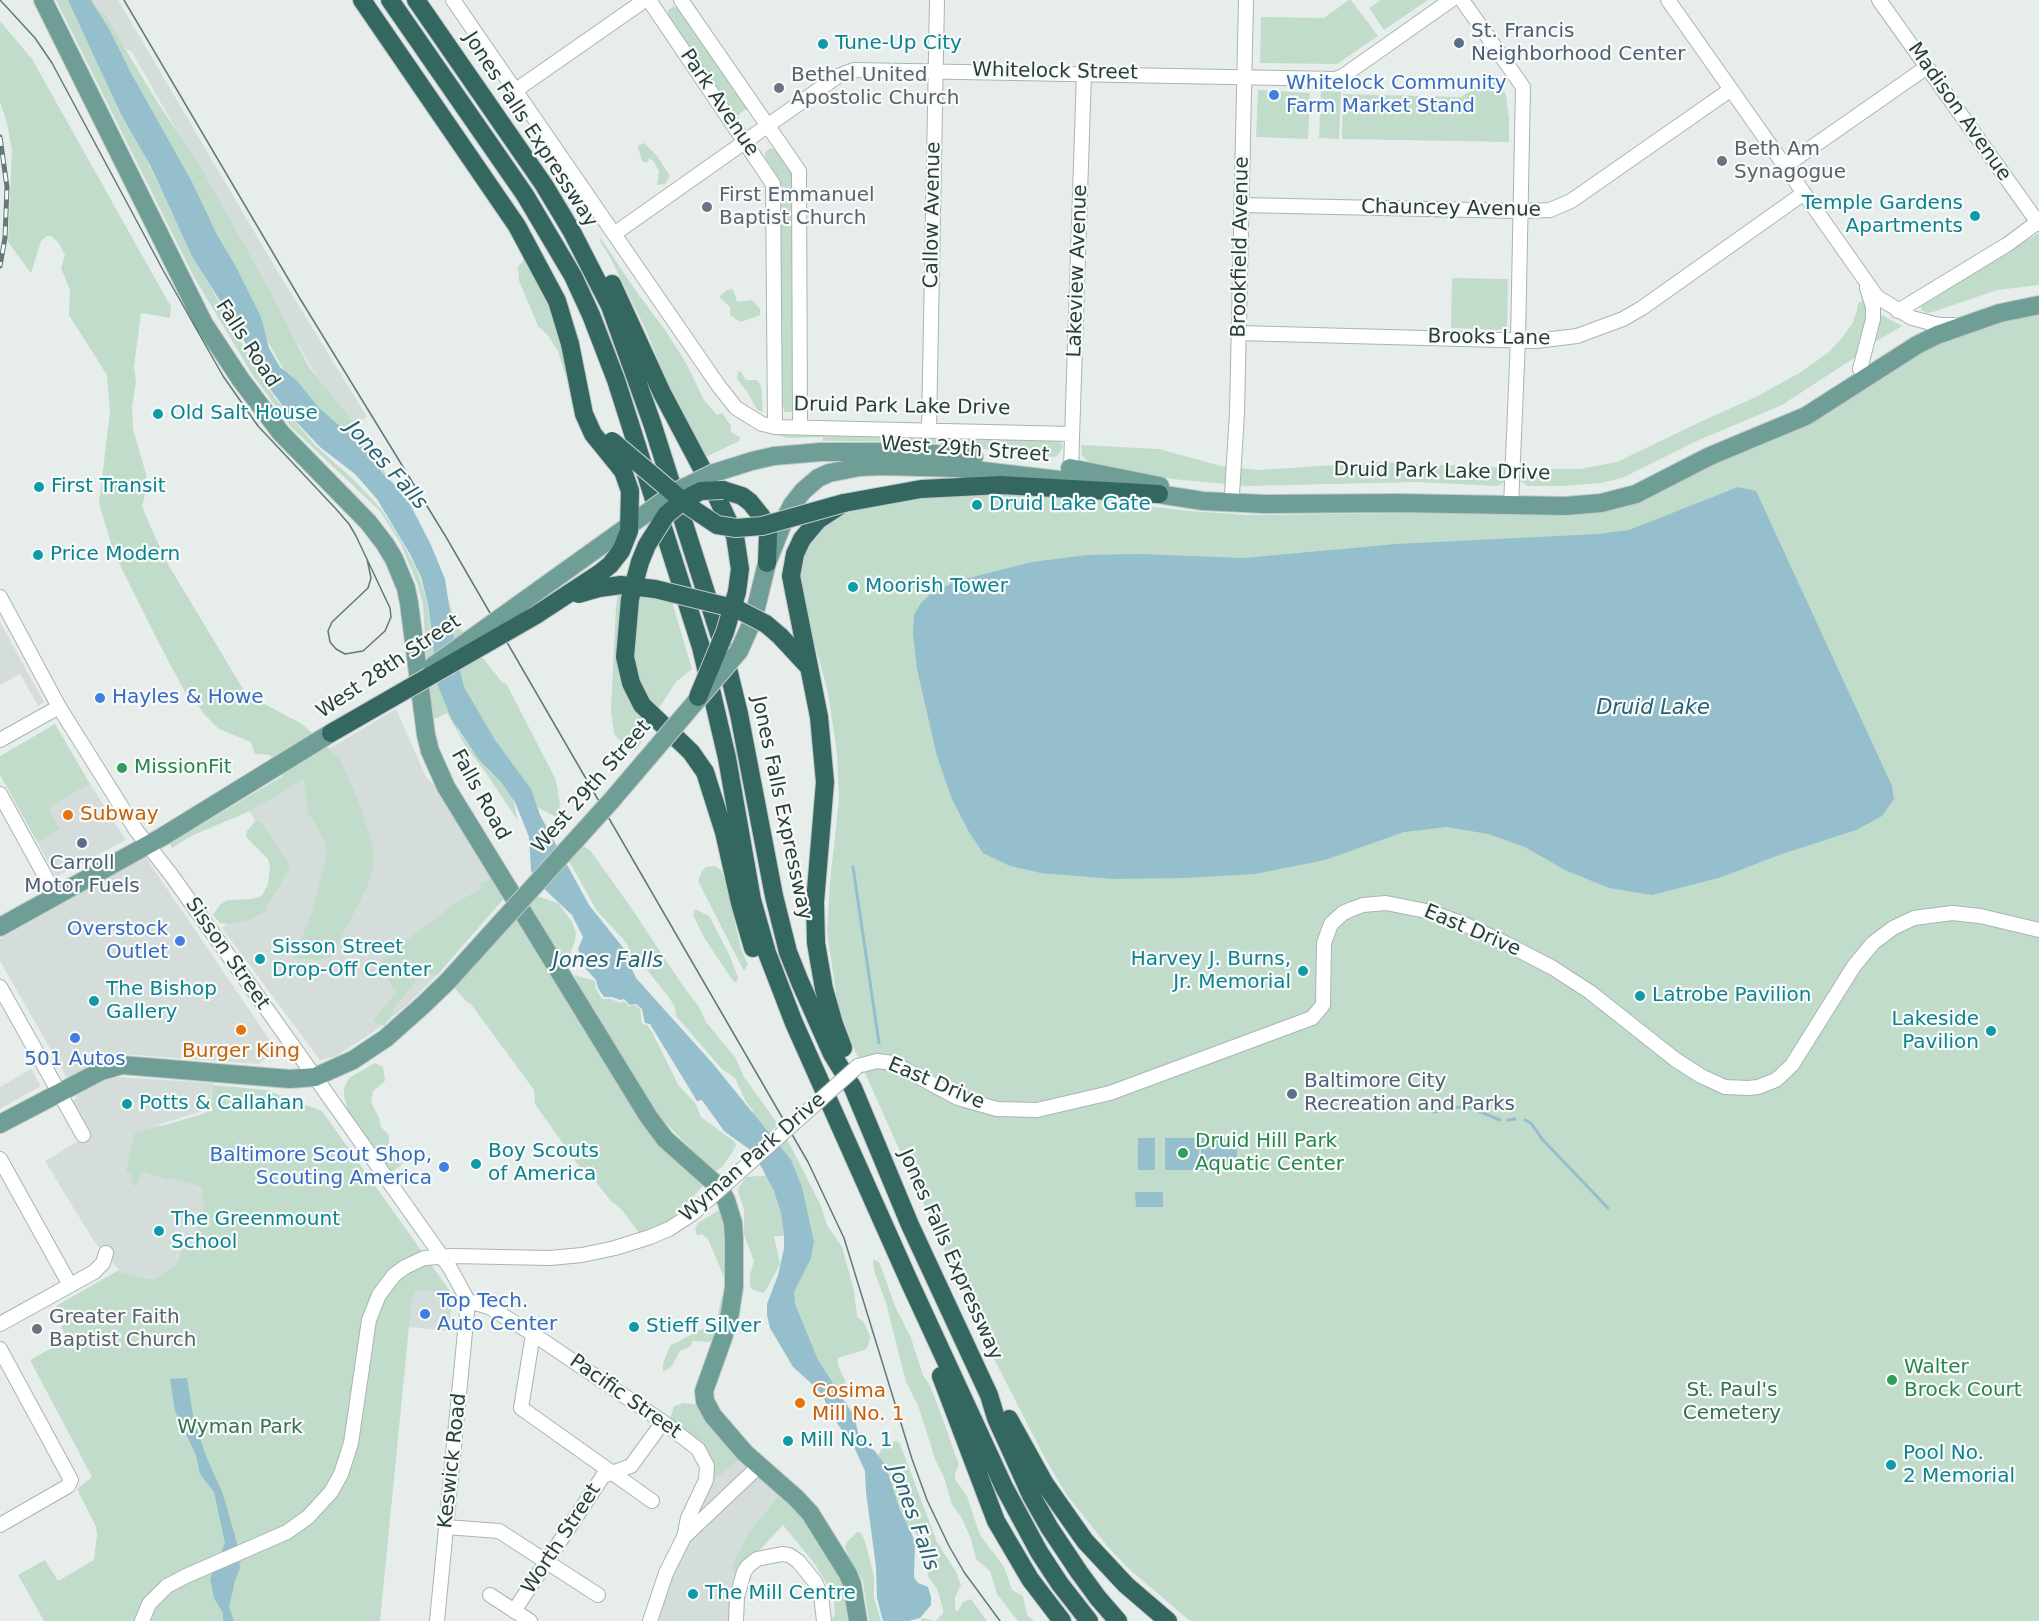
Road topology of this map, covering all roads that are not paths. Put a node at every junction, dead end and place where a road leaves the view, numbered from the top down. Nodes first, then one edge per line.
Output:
1 (43, 0) edge
2 (362, 0) edge
3 (378, 0) edge
4 (390, 0) edge
5 (416, 0) edge
6 (453, 0) edge
7 (647, 0) edge
8 (681, 0) edge
9 (937, 0) edge
10 (1246, 0) edge
11 (1451, 0) edge
12 (1462, 0) edge
13 (1668, 0) edge
14 (1879, 0) edge
15 (425, 54) junction
16 (1927, 67) junction
17 (936, 70) junction
18 (1084, 73) junction
19 (1244, 77) junction
20 (516, 90) junction
21 (1730, 90) junction
22 (769, 125) junction
23 (745, 141) junction
24 (1785, 166) junction
25 (544, 185) junction
26 (1804, 193) junction
27 (1242, 205) junction
28 (1521, 212) junction
29 (2039, 222) edge
30 (614, 234) junction
31 (1866, 284) junction
32 (2039, 295) edge
33 (2039, 305) edge
34 (1898, 311) junction
35 (1965, 324) junction
36 (1939, 325) junction
37 (1239, 333) junction
38 (1518, 340) junction
39 (570, 344) junction
40 (1860, 369) junction
41 (775, 427) junction
42 (800, 428) junction
43 (929, 429) junction
44 (1072, 434) junction
45 (802, 454) joint
46 (1071, 468) junction
47 (1159, 494) junction
48 (1233, 494) junction
49 (1512, 500) junction
50 (662, 502) junction
51 (848, 502) junction
52 (767, 563) junction
53 (0, 597) edge
54 (630, 599) junction
55 (536, 615) junction
56 (807, 665) junction
57 (698, 697) junction
58 (59, 707) junction
59 (331, 733) junction
60 (0, 740) edge
61 (0, 794) edge
62 (728, 815) junction
63 (148, 845) junction
64 (57, 896) junction
65 (0, 927) edge
66 (2039, 930) edge
67 (0, 987) edge
68 (858, 1066) joint
69 (315, 1077) junction
70 (853, 1088) junction
71 (59, 1092) junction
72 (0, 1124) edge
73 (83, 1135) dead end
74 (0, 1159) edge
75 (106, 1253) dead end
76 (441, 1257) junction
77 (909, 1281) junction
78 (70, 1285) junction
79 (468, 1301) junction
80 (0, 1324) edge
81 (533, 1334) junction
82 (0, 1349) edge
83 (988, 1395) junction
84 (663, 1422) junction
85 (759, 1466) junction
86 (612, 1473) junction
87 (652, 1502) dead end
88 (0, 1525) edge
89 (446, 1527) junction
90 (684, 1537) junction
91 (547, 1562) junction
92 (490, 1595) dead end
93 (598, 1595) dead end
94 (514, 1611) junction
95 (142, 1621) edge
96 (437, 1621) edge
97 (530, 1621) edge
98 (650, 1621) edge
99 (736, 1621) edge
100 (824, 1621) edge
101 (858, 1621) edge
102 (1062, 1621) edge
103 (1089, 1621) edge
104 (1119, 1621) edge
105 (1168, 1621) edge

1 - 85 main road, Falls Road
2 - 39 highway
3 - 15 highway
4 - 15 highway, Jones Falls Expressway
5 - 25 highway, Jones Falls Expressway
6 - 20 street
7 - 20 street
7 - 23 street, Park Avenue
8 - 22 street, Park Avenue
9 - 17 street, Callow Avenue
10 - 19 street, Brookfield Avenue
11 - 19 street, Whitelock Street
12 - 28 street
13 - 21 street
14 - 16 street, Madison Avenue
15 - 62 highway, Jones Falls Expressway
16 - 24 street
16 - 29 street, Madison Avenue
17 - 18 street, Whitelock Street
17 - 22 street, Whitelock Street
17 - 43 street, Callow Avenue
18 - 19 street, Whitelock Street
18 - 44 street, Lakeview Avenue
19 - 27 street, Brookfield Avenue
20 - 30 street
21 - 24 street
21 - 28 street, Chauncey Avenue
22 - 23 street, Whitelock Street
22 - 42 street, Park Avenue
23 - 30 street, Whitelock Street
23 - 41 street, Park Avenue
24 - 26 street
25 - 57 highway, bridge
25 - 70 highway, Jones Falls Expressway
26 - 31 street
26 - 38 street, Brooks Lane
27 - 28 street, Chauncey Avenue
27 - 37 street, Brookfield Avenue
28 - 38 street
29 - 34 street
30 - 41 street, Druid Park Lake Drive
31 - 34 street
31 - 40 street
32 - 36 main road, Druid Park Lake Drive
33 - 35 main road, Druid Park Lake Drive
34 - 36 street
35 - 36 street
35 - 49 main road, Druid Park Lake Drive
36 - 40 main road, Druid Park Lake Drive
37 - 38 street, Brooks Lane
37 - 48 street, Brookfield Avenue
38 - 49 street
39 - 51 highway, bridge
39 - 55 highway, bridge
40 - 49 main road, Druid Park Lake Drive
41 - 42 street, Druid Park Lake Drive
42 - 43 street, Druid Park Lake Drive
43 - 44 street, Druid Park Lake Drive
44 - 46 street, Lakeview Avenue
45 - 46 main road, Druid Park Lake Drive
45 - 50 main road, West 28th Street, bridge
46 - 48 main road, Druid Park Lake Drive
47 - 49 main road, Druid Park Lake Drive
47 - 51 highway
47 - 52 main road, West 29th Street
48 - 49 main road, Druid Park Lake Drive
50 - 54 highway, bridge
50 - 59 main road, West 28th Street, bridge
51 - 56 highway, bridge
52 - 54 highway, bridge
52 - 57 main road, West 29th Street, bridge
53 - 58 street, Sisson Street
54 - 62 highway
55 - 56 highway, bridge
55 - 59 highway, bridge
56 - 70 highway
57 - 69 main road, West 29th Street, bridge
58 - 60 street
58 - 63 street, Sisson Street
59 - 63 main road, West 28th Street
61 - 64 street
62 - 77 highway
63 - 64 main road, West 28th Street
63 - 69 street, Sisson Street
64 - 65 main road, West 28th Street
66 - 68 street, East Drive
67 - 71 street
68 - 76 street, Wyman Park Drive, bridge
69 - 71 main road, West 29th Street
69 - 76 street, Sisson Street
70 - 83 highway, Jones Falls Expressway
71 - 72 main road, West 29th Street
71 - 73 street
74 - 78 street
75 - 78 street
76 - 79 street, Sisson Street
76 - 95 street, Wyman Park Drive
77 - 102 highway
77 - 103 highway
78 - 80 street
79 - 81 street, Pacific Street
79 - 89 street, Keswick Road
81 - 84 street, Pacific Street
81 - 86 street
82 - 88 street
83 - 104 highway, Jones Falls Expressway
83 - 105 highway
84 - 86 street, Worth Street
84 - 90 street, Pacific Street
85 - 90 street
85 - 101 main road, Falls Road
86 - 87 street
86 - 91 street, Worth Street
89 - 91 street
89 - 96 street, Keswick Road
90 - 98 street
91 - 93 street
91 - 94 street, Worth Street
92 - 94 street
94 - 97 street
99 - 100 street

